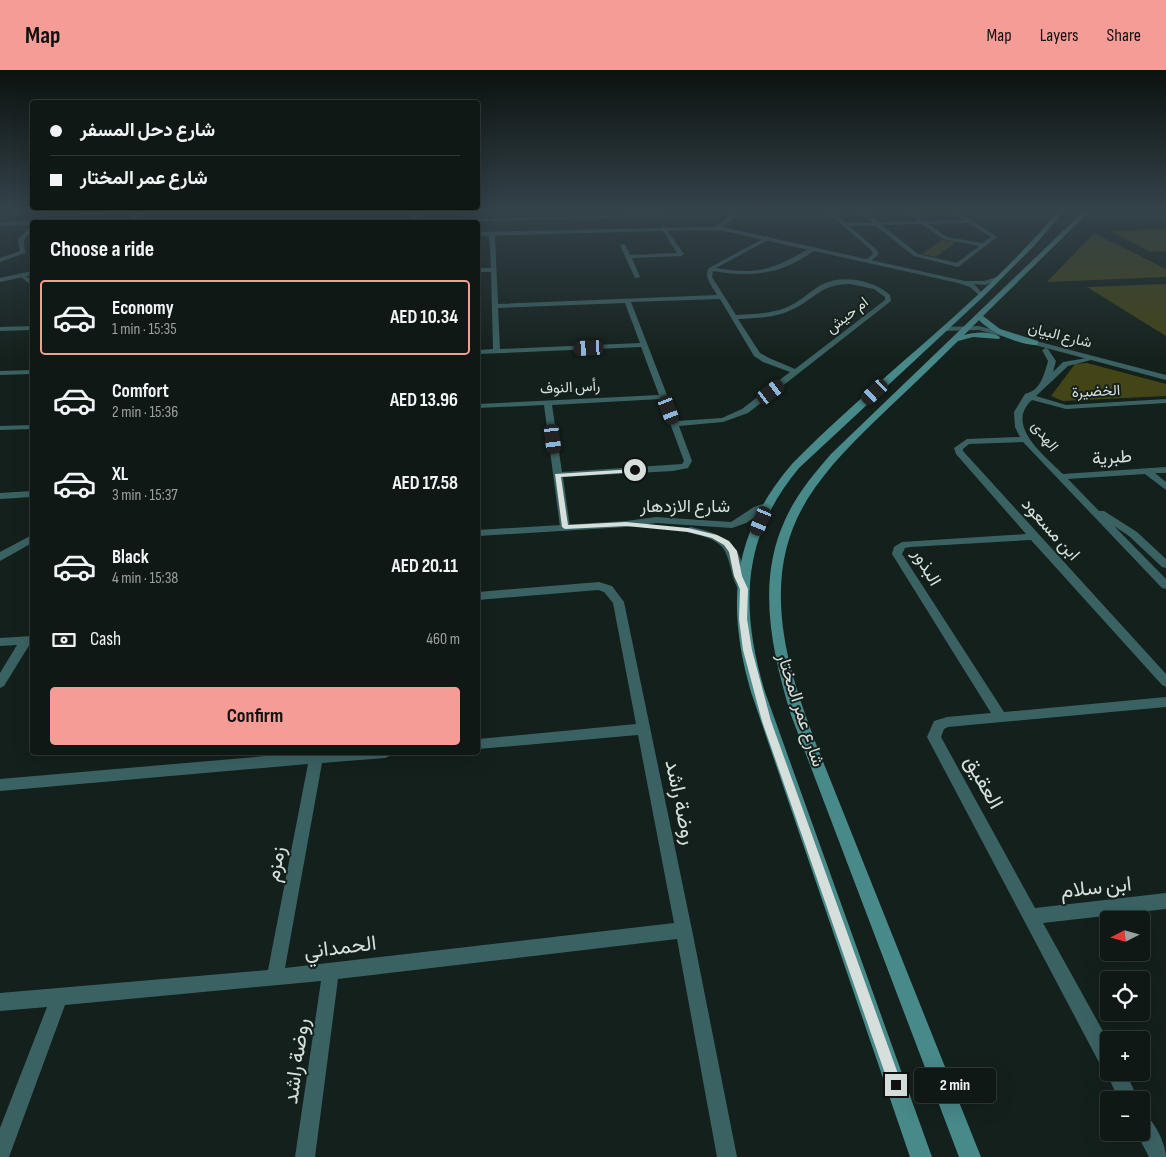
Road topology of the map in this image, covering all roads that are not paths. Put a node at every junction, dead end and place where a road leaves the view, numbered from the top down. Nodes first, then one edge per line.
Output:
1 (493, 260) edge
2 (629, 260) edge
3 (728, 260) edge
4 (794, 260) edge
5 (863, 260) edge
6 (936, 260) edge
7 (964, 260) edge
8 (1017, 260) edge
9 (1037, 260) edge
10 (868, 261) joint
11 (711, 269) junction
12 (480, 270) edge
13 (494, 270) junction
14 (30, 273) edge
15 (22, 275) junction
16 (637, 277) dead end
17 (997, 279) junction
18 (0, 280) edge
19 (960, 281) junction
20 (30, 282) edge
21 (980, 295) junction
22 (721, 297) junction
23 (627, 300) junction
24 (495, 306) junction
25 (979, 316) junction
26 (734, 317) junction
27 (956, 318) junction
28 (30, 328) edge
29 (967, 328) junction
30 (944, 329) junction
31 (0, 330) edge
32 (996, 337) junction
33 (954, 340) junction
34 (1035, 343) junction
35 (645, 346) junction
36 (1046, 350) junction
37 (480, 352) edge
38 (497, 352) junction
39 (1086, 360) junction
40 (30, 372) edge
41 (796, 372) junction
42 (0, 373) edge
43 (1145, 373) junction
44 (1166, 378) edge
45 (1047, 379) junction
46 (1028, 396) junction
47 (664, 397) junction
48 (1166, 401) edge
49 (548, 402) junction
50 (480, 406) edge
51 (674, 424) junction
52 (30, 427) edge
53 (0, 428) edge
54 (1025, 439) junction
55 (1166, 470) edge
56 (1147, 471) junction
57 (558, 475) junction
58 (1060, 476) junction
59 (1166, 487) edge
60 (30, 494) edge
61 (0, 496) edge
62 (768, 505) junction
63 (1091, 507) junction
64 (626, 524) junction
65 (565, 527) junction
66 (480, 533) edge
67 (1034, 537) junction
68 (30, 539) edge
69 (0, 557) edge
70 (1166, 565) edge
71 (1166, 569) edge
72 (1150, 570) junction
73 (1166, 585) edge
74 (744, 589) junction
75 (480, 596) edge
76 (29, 641) edge
77 (0, 642) edge
78 (1166, 682) edge
79 (0, 683) edge
80 (1166, 702) edge
81 (1001, 717) junction
82 (642, 729) junction
83 (480, 744) edge
84 (350, 755) edge
85 (316, 758) junction
86 (242, 759) edge
87 (0, 785) edge
88 (1166, 901) edge
89 (1031, 916) junction
90 (684, 930) junction
91 (331, 971) junction
92 (275, 978) junction
93 (60, 996) junction
94 (0, 1002) edge
95 (1100, 1044) edge
96 (1150, 1139) edge
97 (0, 1154) edge
98 (305, 1157) edge
99 (727, 1157) edge
100 (921, 1157) edge
101 (970, 1157) edge
102 (1160, 1157) edge

1 - 13 street
2 - 16 street
3 - 11 street
4 - 11 street
5 - 10 street
6 - 7 street
8 - 17 main road, شارع عمر المختار
9 - 25 main road, شارع عمر المختار
10 - 19 street
11 - 22 street
12 - 13 street
13 - 24 street
14 - 15 street
15 - 18 street
15 - 20 street
17 - 19 street
17 - 21 main road, شارع عمر المختار
19 - 21 street
21 - 27 main road, شارع عمر المختار
22 - 23 street
22 - 26 street
23 - 24 street
23 - 35 street
24 - 38 street
25 - 29 main road, شارع عمر المختار
25 - 34 main road
26 - 41 street
26 - 41 street, ام حيش
27 - 29 street, شارع البيان
27 - 30 main road, شارع عمر المختار
28 - 31 street
29 - 30 street, شارع البيان
29 - 32 street, شارع البيان
29 - 33 main road, شارع عمر المختار
29 - 34 street, شارع البيان
30 - 62 main road, شارع عمر المختار
32 - 33 main road
32 - 36 street, شارع البيان
33 - 101 main road, شارع عمر المختار
34 - 43 street, شارع البيان
35 - 38 street
35 - 47 street
36 - 39 street, شارع البيان
36 - 45 street
37 - 38 street
39 - 43 street, شارع البيان
39 - 45 street, الهدى
40 - 42 street
41 - 51 street, ام حيش
43 - 44 street, شارع البيان
45 - 46 street, الهدى
46 - 48 street, الخضيرة
46 - 54 street, الهدى
47 - 49 street, رأس النوف
47 - 51 street
49 - 50 street, رأس النوف
49 - 57 street
51 - 57 street
52 - 53 street
54 - 58 street, الهدى
54 - 67 street, ابن مسعود
55 - 56 street, طبرية
56 - 58 street, طبرية
56 - 59 street
57 - 65 street
58 - 63 street, الهدى
60 - 61 street
62 - 64 street, شارع الازدهار
62 - 74 main road, شارع عمر المختار
63 - 70 street, الهدى
63 - 72 street, الهدى
64 - 65 street, شارع الازدهار
64 - 74 street, شارع الازدهار
65 - 66 street, شارع الازدهار
67 - 78 street, ابن مسعود
67 - 81 street, البذور
68 - 69 street
71 - 72 street
72 - 73 street, الهدى
74 - 100 main road, شارع عمر المختار
75 - 82 street, روضة راشد
76 - 77 street
76 - 79 street
80 - 81 street, العقيق
81 - 89 street, العقيق
82 - 83 street
82 - 90 street, روضة راشد
84 - 85 street
85 - 86 street
85 - 92 street, زمزم
86 - 87 street
88 - 89 street, ابن سلام
89 - 95 street, العقيق
90 - 91 street, الحمداني
90 - 99 street, روضة راشد
91 - 92 street, الحمداني
91 - 98 street, روضة راشد
92 - 93 street, الحمداني
93 - 94 street, الحمداني
93 - 97 street
96 - 102 street

